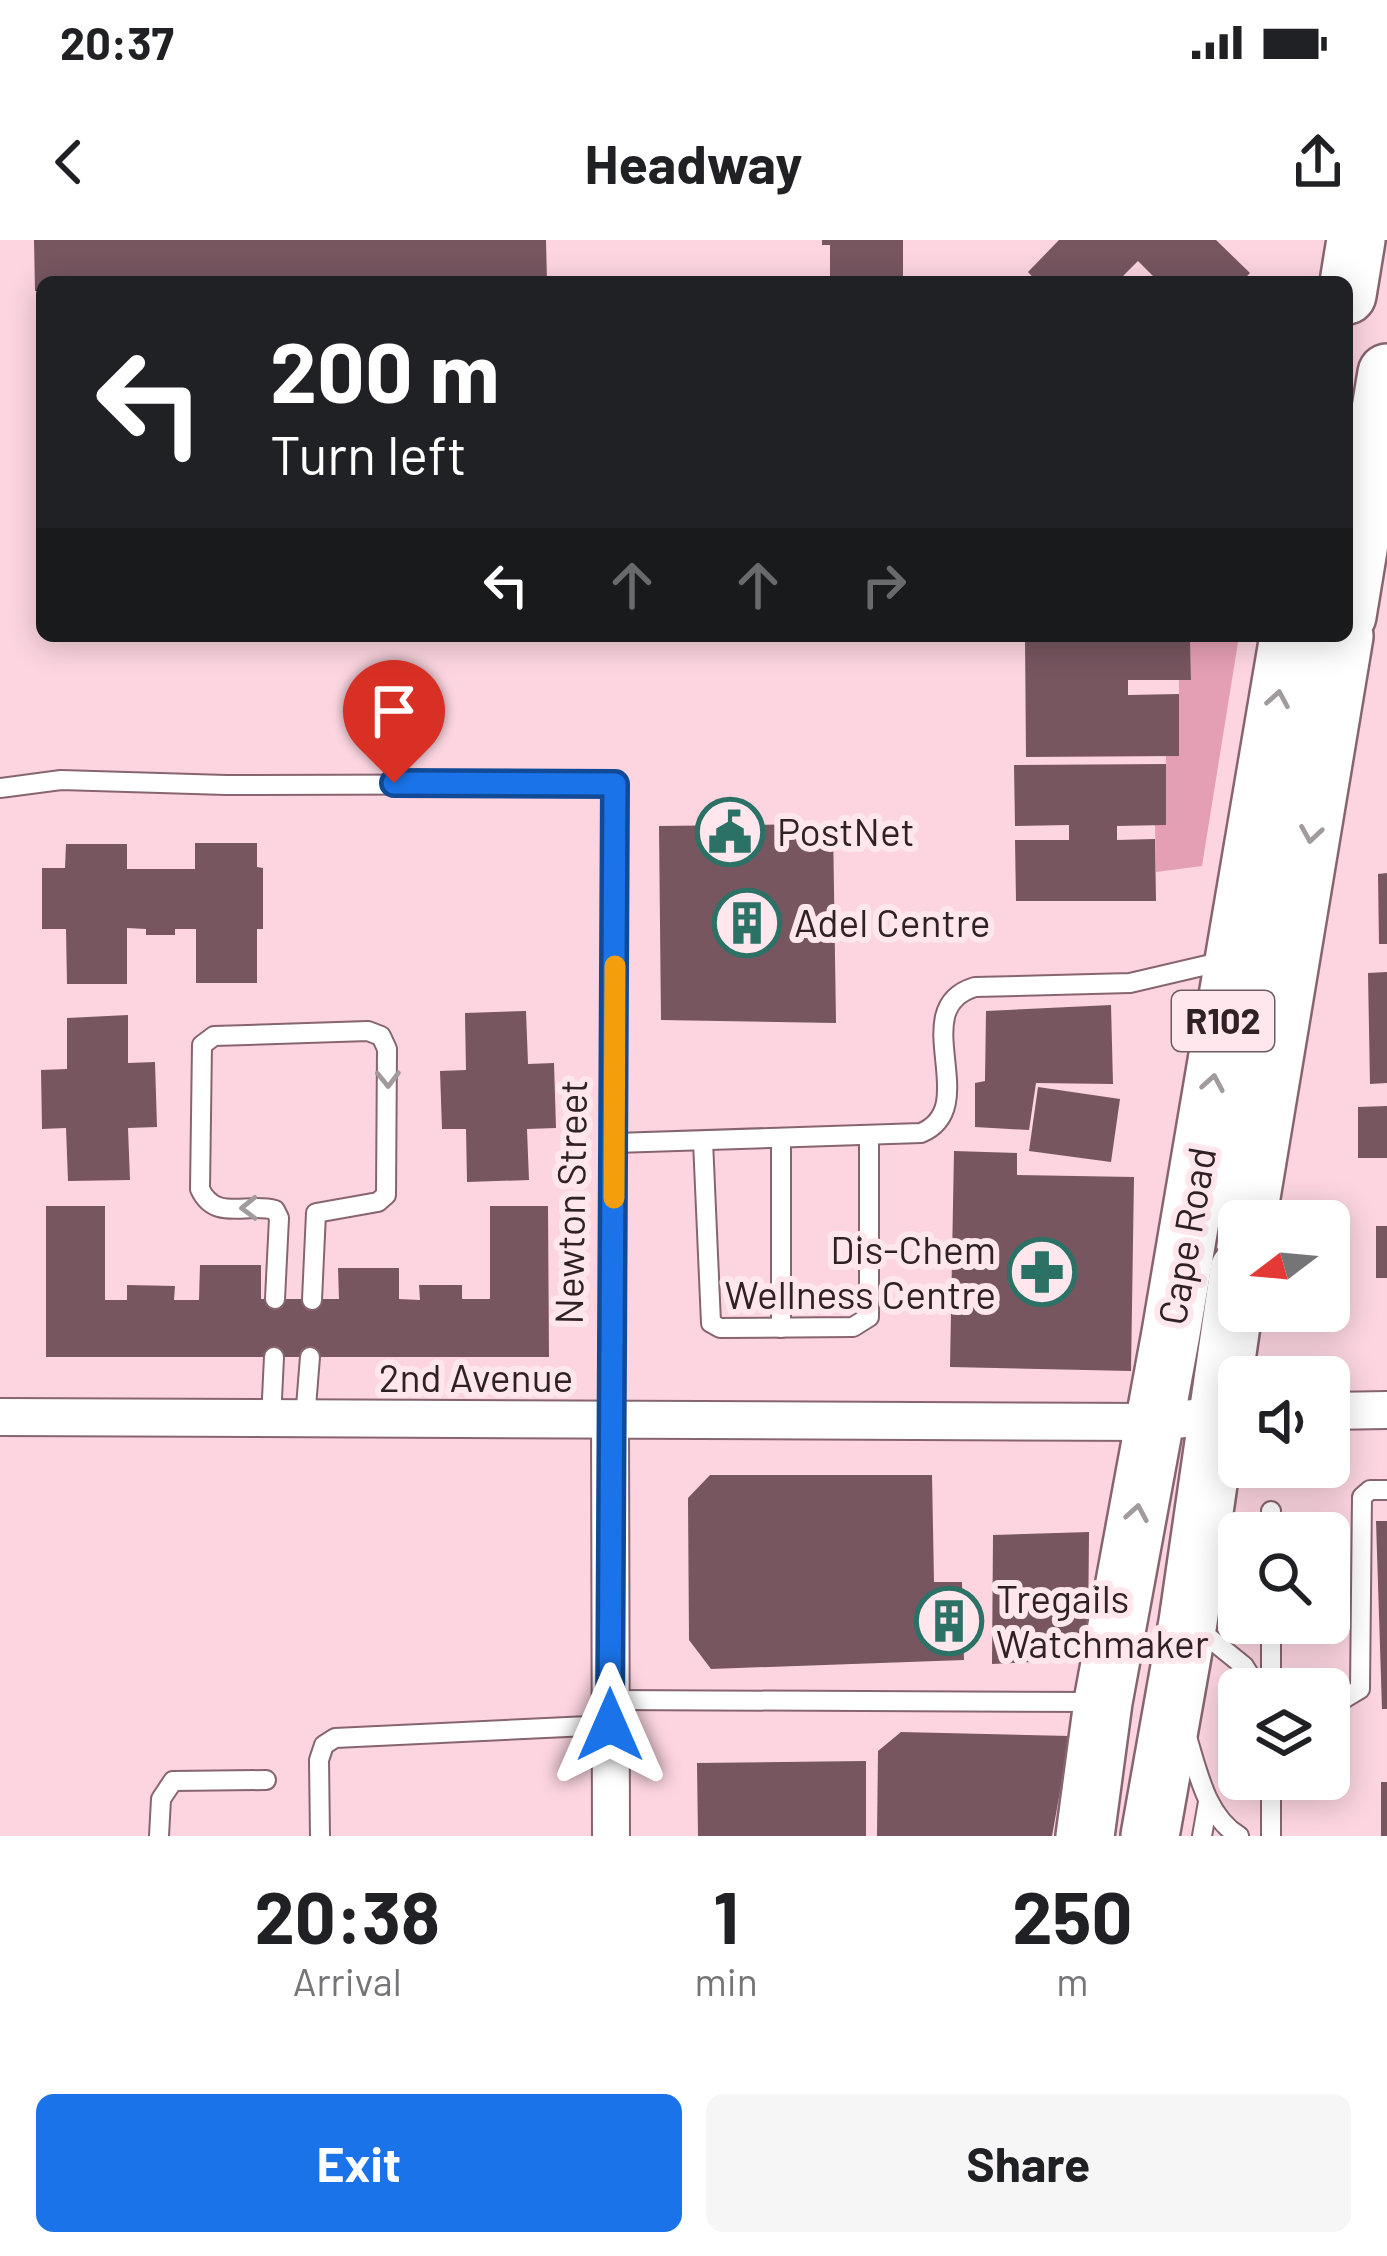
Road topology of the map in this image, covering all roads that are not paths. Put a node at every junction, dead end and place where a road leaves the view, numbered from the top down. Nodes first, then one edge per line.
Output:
1 (1356, 240) edge
2 (1350, 276) edge
3 (1387, 374) edge
4 (1353, 580) edge
5 (1288, 642) edge
6 (1343, 642) edge
7 (0, 788) edge
8 (1234, 959) junction
9 (869, 1136) junction
10 (782, 1139) junction
11 (703, 1141) junction
12 (615, 1143) junction
13 (1250, 1200) edge
14 (275, 1299) dead end
15 (312, 1300) dead end
16 (781, 1328) junction
17 (274, 1357) dead end
18 (310, 1357) dead end
19 (1387, 1410) edge
20 (1350, 1411) edge
21 (1218, 1415) edge
22 (0, 1418) edge
23 (288, 1419) junction
24 (610, 1421) junction
25 (1154, 1421) junction
26 (1218, 1466) edge
27 (1387, 1490) edge
28 (1188, 1622) junction
29 (1245, 1668) edge
30 (1350, 1695) edge
31 (1174, 1699) junction
32 (1103, 1702) junction
33 (610, 1713) junction
34 (266, 1780) dead end
35 (1271, 1800) edge
36 (1208, 1802) junction
37 (159, 1836) edge
38 (320, 1836) edge
39 (611, 1836) edge
40 (1085, 1836) edge
41 (1150, 1836) edge
42 (1202, 1836) edge
43 (1239, 1836) edge
44 (1271, 1836) edge

1 - 2 main road
3 - 4 main road
8 -> 5 main road, Cape Road / R102
6 -> 13 main road, Cape Road / R102
7 - 12 lane, Newton Street
8 - 9 lane
25 -> 8 main road, Cape Road / R102
9 - 10 lane
9 - 16 lane
10 - 11 lane
10 - 16 lane
11 - 12 lane
11 - 16 lane
12 - 24 lane, Newton Street
14 -> 15 lane
17 - 23 lane
18 - 23 lane
19 - 20 street
21 - 25 street, 2nd Avenue
22 - 23 street, 2nd Avenue
23 - 24 street, 2nd Avenue
24 - 25 street, 2nd Avenue
24 - 33 street, Newton Street
32 -> 25 main road, Cape Road / R102
26 - 28 main road, Cape Road
27 - 30 lane
28 - 29 lane
28 - 31 main road, Cape Road
31 - 36 lane
31 - 41 main road, Cape Road
32 - 33 lane
32 - 40 main road, Cape Road / R102
33 - 38 lane
33 - 39 street, Newton Street
34 - 37 lane
35 - 44 lane
36 - 42 lane
36 - 43 lane

